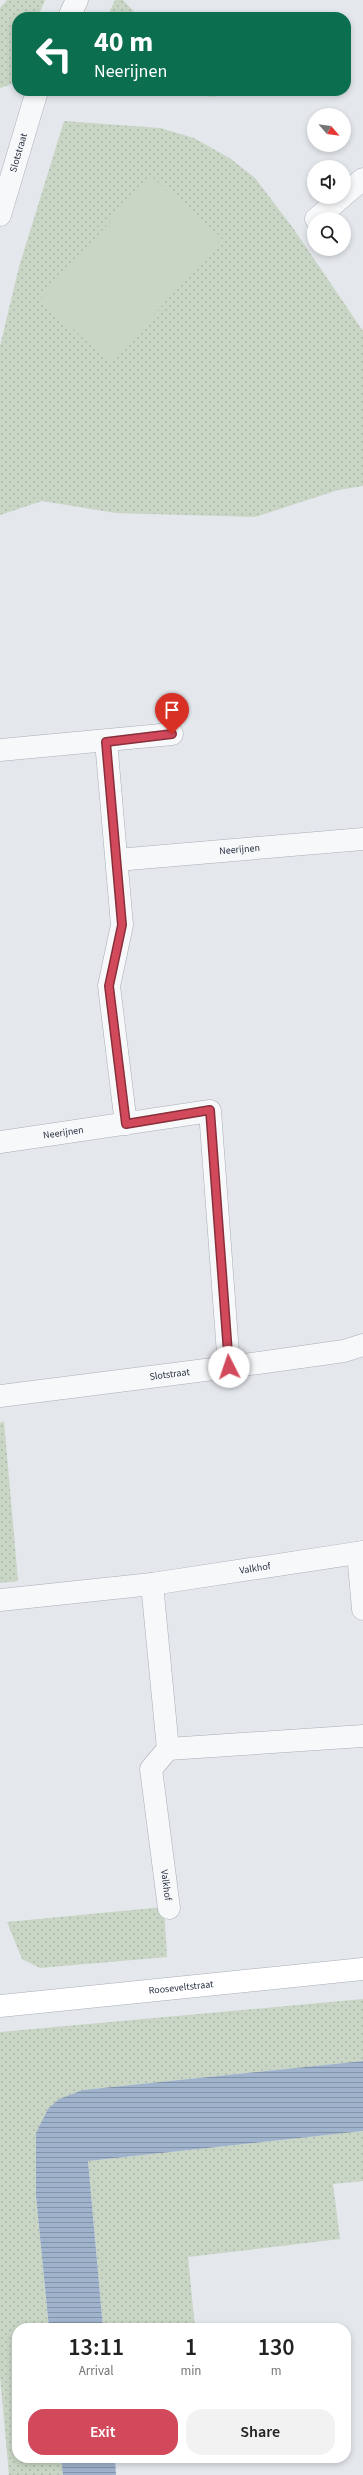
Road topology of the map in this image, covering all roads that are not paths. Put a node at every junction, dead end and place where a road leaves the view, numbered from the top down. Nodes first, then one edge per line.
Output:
1 (77, 0) edge
2 (71, 12) edge
3 (36, 96) edge
4 (363, 179) edge
5 (351, 189) edge
6 (334, 204) edge
7 (324, 212) edge
8 (0, 215) edge
9 (172, 734) dead end
10 (106, 742) junction
11 (0, 750) edge
12 (363, 839) edge
13 (117, 860) junction
14 (126, 1124) junction
15 (0, 1142) edge
16 (363, 1345) edge
17 (229, 1367) junction
18 (0, 1396) edge
19 (360, 1553) edge
20 (152, 1584) junction
21 (0, 1600) edge
22 (363, 1609) edge
23 (363, 1736) edge
24 (168, 1749) junction
25 (169, 1908) dead end
26 (363, 1969) edge
27 (0, 2006) edge

1 - 2 street
3 - 8 street, Slotstraat
4 - 5 street
6 - 7 street
9 - 10 street
10 - 11 street
10 - 13 street
12 - 13 street, Neerijnen
13 - 14 street
14 - 15 street, Neerijnen
14 - 17 street, Neerijnen
16 - 17 street, Slotstraat
17 - 18 street, Slotstraat
19 - 20 street, Valkhof
19 - 22 street, Valkhof
20 - 21 street, Valkhof
20 - 24 street
23 - 24 street
24 - 25 street, Valkhof
26 - 27 street, Rooseveltstraat

